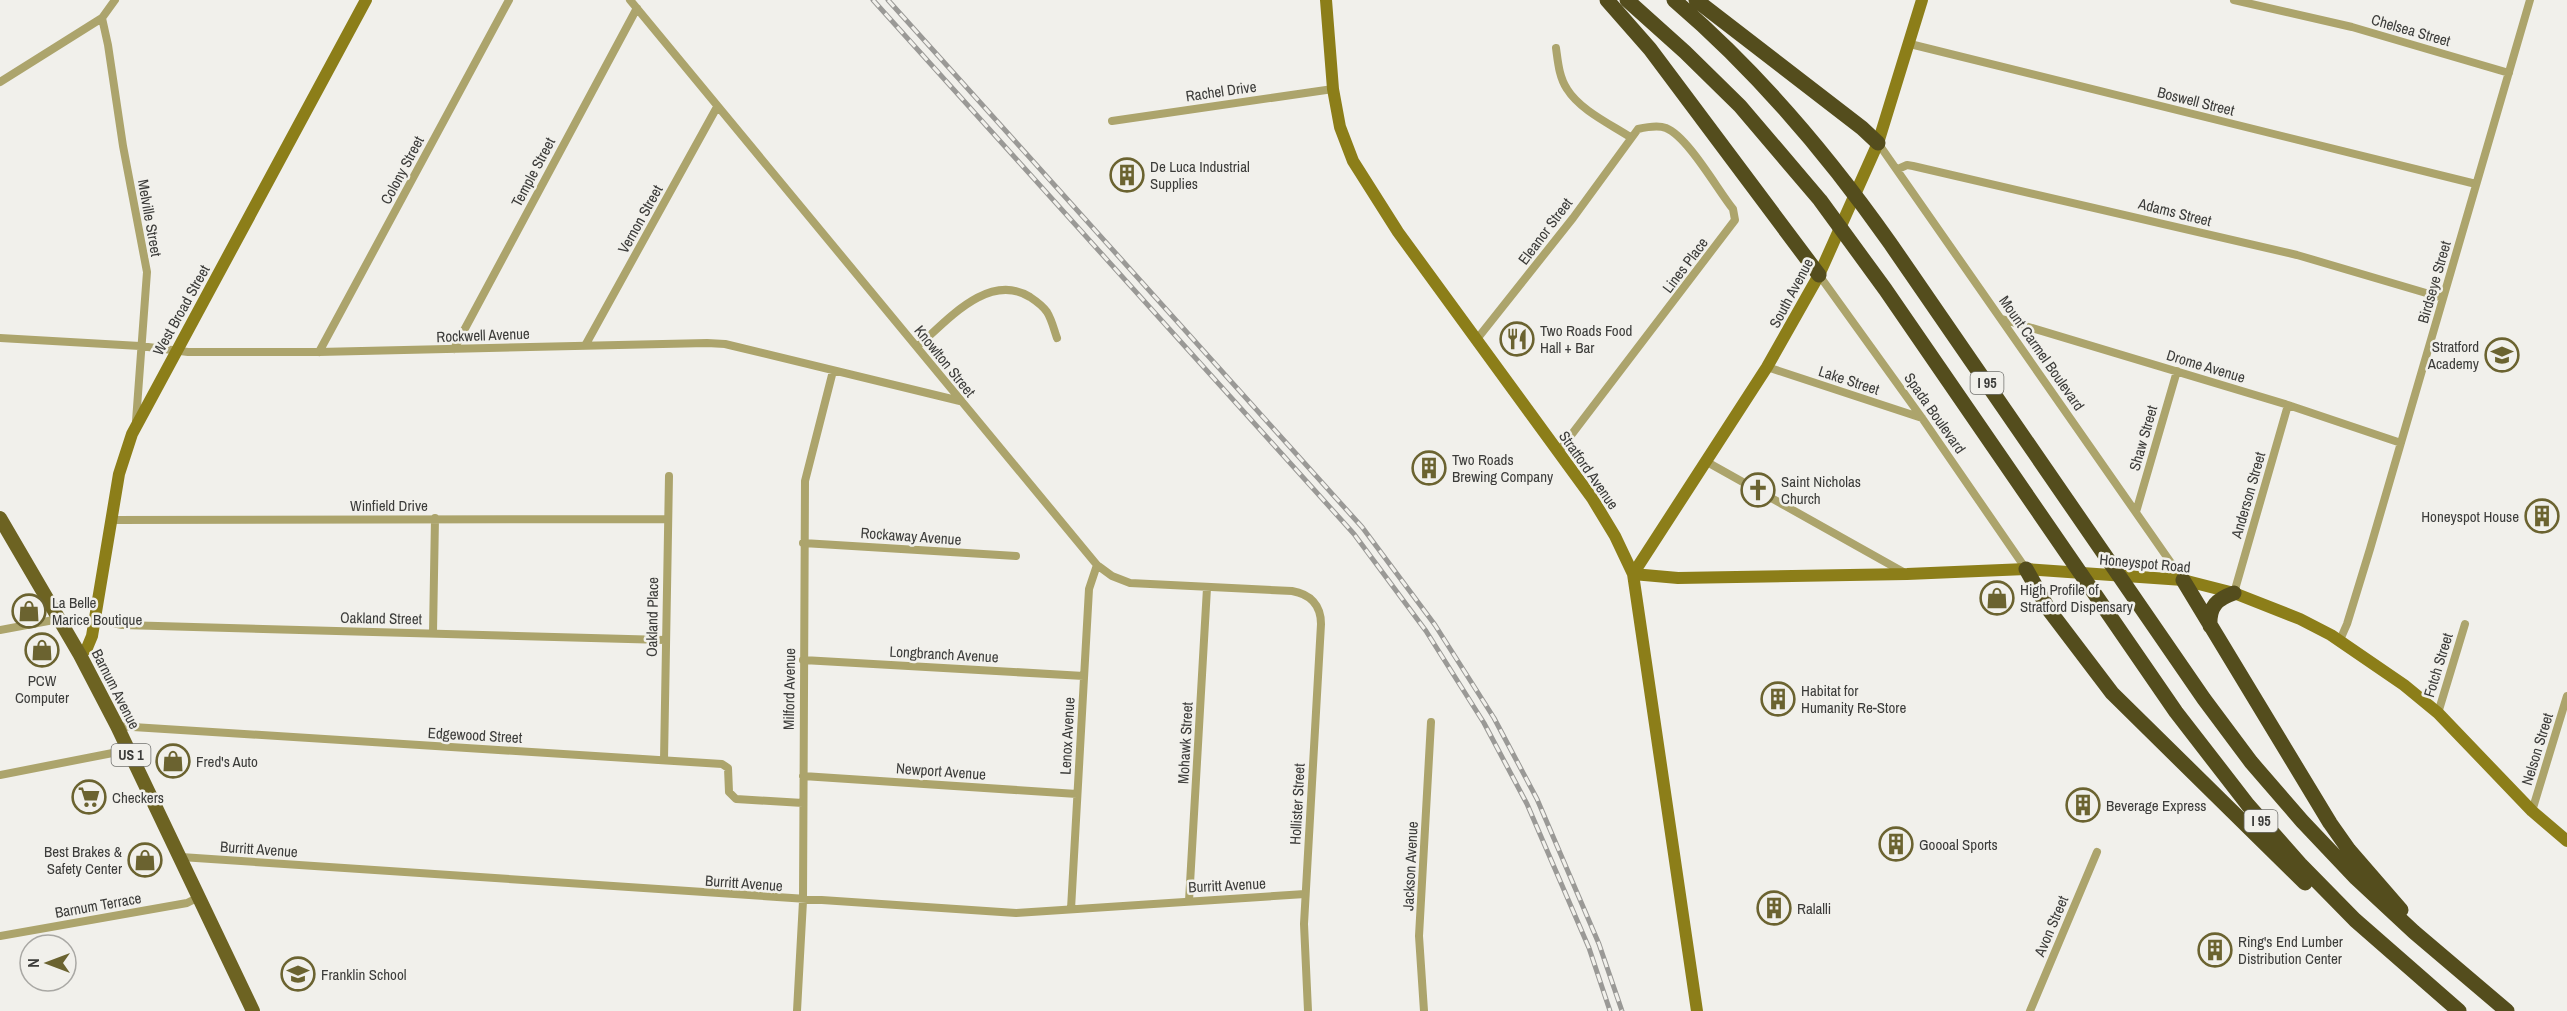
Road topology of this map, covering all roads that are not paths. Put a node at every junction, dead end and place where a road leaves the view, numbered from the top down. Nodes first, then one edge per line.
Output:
1 (115, 0) edge
2 (366, 0) edge
3 (509, 0) edge
4 (630, 0) edge
5 (1326, 0) edge
6 (1607, 0) edge
7 (1627, 0) edge
8 (1674, 0) edge
9 (1696, 0) edge
10 (1922, 0) edge
11 (2234, 0) edge
12 (2530, 0) edge
13 (637, 8) junction
14 (102, 18) junction
15 (1910, 44) junction
16 (1556, 48) dead end
17 (2509, 73) junction
18 (0, 82) edge
19 (1333, 89) junction
20 (717, 107) junction
21 (1112, 121) dead end
22 (1630, 137) junction
23 (1878, 143) junction
24 (1898, 170) junction
25 (2476, 184) junction
26 (1819, 275) junction
27 (2443, 298) junction
28 (2001, 319) junction
29 (0, 338) edge
30 (1057, 338) dead end
31 (1477, 339) junction
32 (586, 344) junction
33 (140, 346) junction
34 (917, 347) junction
35 (454, 350) junction
36 (176, 351) junction
37 (319, 352) junction
38 (1767, 367) junction
39 (833, 371) junction
40 (2177, 371) junction
41 (960, 401) junction
42 (2288, 405) junction
43 (1922, 418) junction
44 (136, 425) junction
45 (2401, 443) junction
46 (1559, 451) junction
47 (1707, 462) junction
48 (669, 476) dead end
49 (2136, 512) junction
50 (0, 518) edge
51 (435, 518) junction
52 (667, 519) junction
53 (111, 520) junction
54 (803, 543) junction
55 (1016, 556) dead end
56 (1097, 565) junction
57 (2026, 568) junction
58 (1633, 574) junction
59 (1907, 574) junction
60 (2182, 580) junction
61 (1207, 588) junction
62 (2235, 593) junction
63 (1314, 601) joint
64 (59, 619) junction
65 (96, 619) junction
66 (2464, 624) dead end
67 (2210, 626) junction
68 (0, 630) edge
69 (433, 632) junction
70 (666, 640) junction
71 (2340, 640) junction
72 (80, 655) junction
73 (803, 660) junction
74 (1084, 676) junction
75 (2567, 696) edge
76 (2438, 713) junction
77 (1431, 722) dead end
78 (117, 726) junction
79 (128, 750) junction
80 (664, 760) junction
81 (0, 775) edge
82 (803, 776) junction
83 (1077, 794) junction
84 (803, 803) junction
85 (2532, 811) junction
86 (2567, 840) edge
87 (2097, 852) dead end
88 (181, 857) junction
89 (1305, 894) junction
90 (199, 897) junction
91 (1189, 900) junction
92 (803, 901) junction
93 (1071, 909) junction
94 (0, 936) edge
95 (2384, 946) junction
96 (2443, 957) junction
97 (254, 1011) edge
98 (797, 1011) edge
99 (1308, 1011) edge
100 (1425, 1011) edge
101 (1697, 1011) edge
102 (2030, 1011) edge
103 (2459, 1011) edge
104 (2506, 1011) edge

1 - 14 street
2 - 36 main road, West Broad Street
3 - 37 street, Colony Street
4 - 13 street, Knowlton Street
5 - 19 main road, Stratford Avenue
6 - 26 highway
7 - 95 highway, I 95
8 - 96 highway, I 95
9 - 23 highway
10 - 15 main road, South Avenue
11 - 17 street, Chelsea Street
12 - 17 street, Birdseye Street
13 - 20 street, Knowlton Street
13 - 35 street, Temple Street
14 - 18 street
14 - 33 street, Melville Street
15 - 23 main road, South Avenue
15 - 25 street, Boswell Street
16 - 22 street
17 - 25 street, Birdseye Street
19 - 21 street, Rachel Drive
19 - 31 main road, Stratford Avenue
20 - 32 street, Vernon Street
20 - 34 street, Knowlton Street
22 - 31 street, Eleanor Street
22 - 46 street, Lines Place
23 - 24 street, Mount Carmel Boulevard
23 - 26 main road, South Avenue
24 - 27 street, Adams Street
24 - 28 street, Mount Carmel Boulevard
25 - 27 street, Birdseye Street
26 - 38 main road, South Avenue
26 - 43 street, Spada Boulevard
27 - 45 street, Birdseye Street
28 - 40 street, Drome Avenue
28 - 49 street, Mount Carmel Boulevard
29 - 33 street, Rockwell Avenue
30 - 34 street
31 - 46 main road, Stratford Avenue
32 - 35 street, Rockwell Avenue
32 - 39 street, Rockwell Avenue
33 - 36 street, Rockwell Avenue
33 - 44 street, Melville Street
34 - 41 street, Knowlton Street
35 - 37 street, Rockwell Avenue
36 - 37 street, Rockwell Avenue
36 - 44 main road, West Broad Street
38 - 43 street, Lake Street
38 - 47 main road, South Avenue
39 - 41 street, Rockwell Avenue
39 - 54 street, Milford Avenue
40 - 42 street, Drome Avenue
40 - 49 street, Shaw Street
41 - 56 street, Knowlton Street
42 - 45 street, Drome Avenue
42 - 62 street, Anderson Street
43 - 57 street, Spada Boulevard
44 - 53 main road, West Broad Street
45 - 71 street, Birdseye Street
46 - 58 main road, Stratford Avenue
47 - 58 main road, South Avenue
47 - 59 street
48 - 52 street, Oakland Place
49 - 60 street, Mount Carmel Boulevard
50 - 64 main road, Barnum Avenue / US 1
51 - 52 street, Winfield Drive
51 - 53 street, Winfield Drive
51 - 69 street
52 - 70 street, Oakland Place
53 - 65 main road, West Broad Street
54 - 55 street, Rockaway Avenue
54 - 73 street, Milford Avenue
56 - 61 street, Knowlton Street
56 - 74 street, Lenox Avenue
57 - 59 main road, Honeyspot Road
57 - 60 main road, Honeyspot Road
57 - 95 highway
58 - 59 main road, Honeyspot Road
58 - 101 main road, Stratford Avenue
60 - 62 main road, Honeyspot Road
60 - 67 highway
61 - 63 street, Knowlton Street
61 - 91 street, Mohawk Street
62 - 67 highway
62 - 71 main road, Honeyspot Road
63 - 89 street, Hollister Street
64 - 68 street
64 - 72 main road, Barnum Avenue / US 1
65 - 69 street, Oakland Street
65 - 72 main road, West Broad Street
66 - 76 street, Fotch Street
67 - 96 highway
69 - 70 street, Oakland Street
70 - 80 street, Oakland Place
71 - 76 main road, Honeyspot Road
72 - 78 main road, Barnum Avenue / US 1
73 - 74 street, Longbranch Avenue
73 - 82 street, Milford Avenue
74 - 83 street, Lenox Avenue
75 - 85 street, Nelson Street
76 - 85 main road, Honeyspot Road
77 - 100 street, Jackson Avenue
78 - 79 main road, Barnum Avenue / US 1
78 - 80 street, Edgewood Street
79 - 81 street
79 - 88 main road, Barnum Avenue / US 1
80 - 84 street, Edgewood Street
82 - 83 street, Newport Avenue
82 - 84 street, Milford Avenue
83 - 93 street, Lenox Avenue
84 - 92 street, Milford Avenue
85 - 86 main road, Honeyspot Road
87 - 102 street, Avon Street
88 - 90 main road, Barnum Avenue / US 1
88 - 92 street, Burritt Avenue
89 - 91 street, Burritt Avenue
89 - 99 street, Hollister Street
90 - 94 street, Barnum Terrace
90 - 97 main road, Barnum Avenue / US 1
91 - 93 street, Burritt Avenue
92 - 93 street, Burritt Avenue
92 - 98 street, Milford Avenue
95 - 103 highway, I 95
96 - 104 highway, I 95

